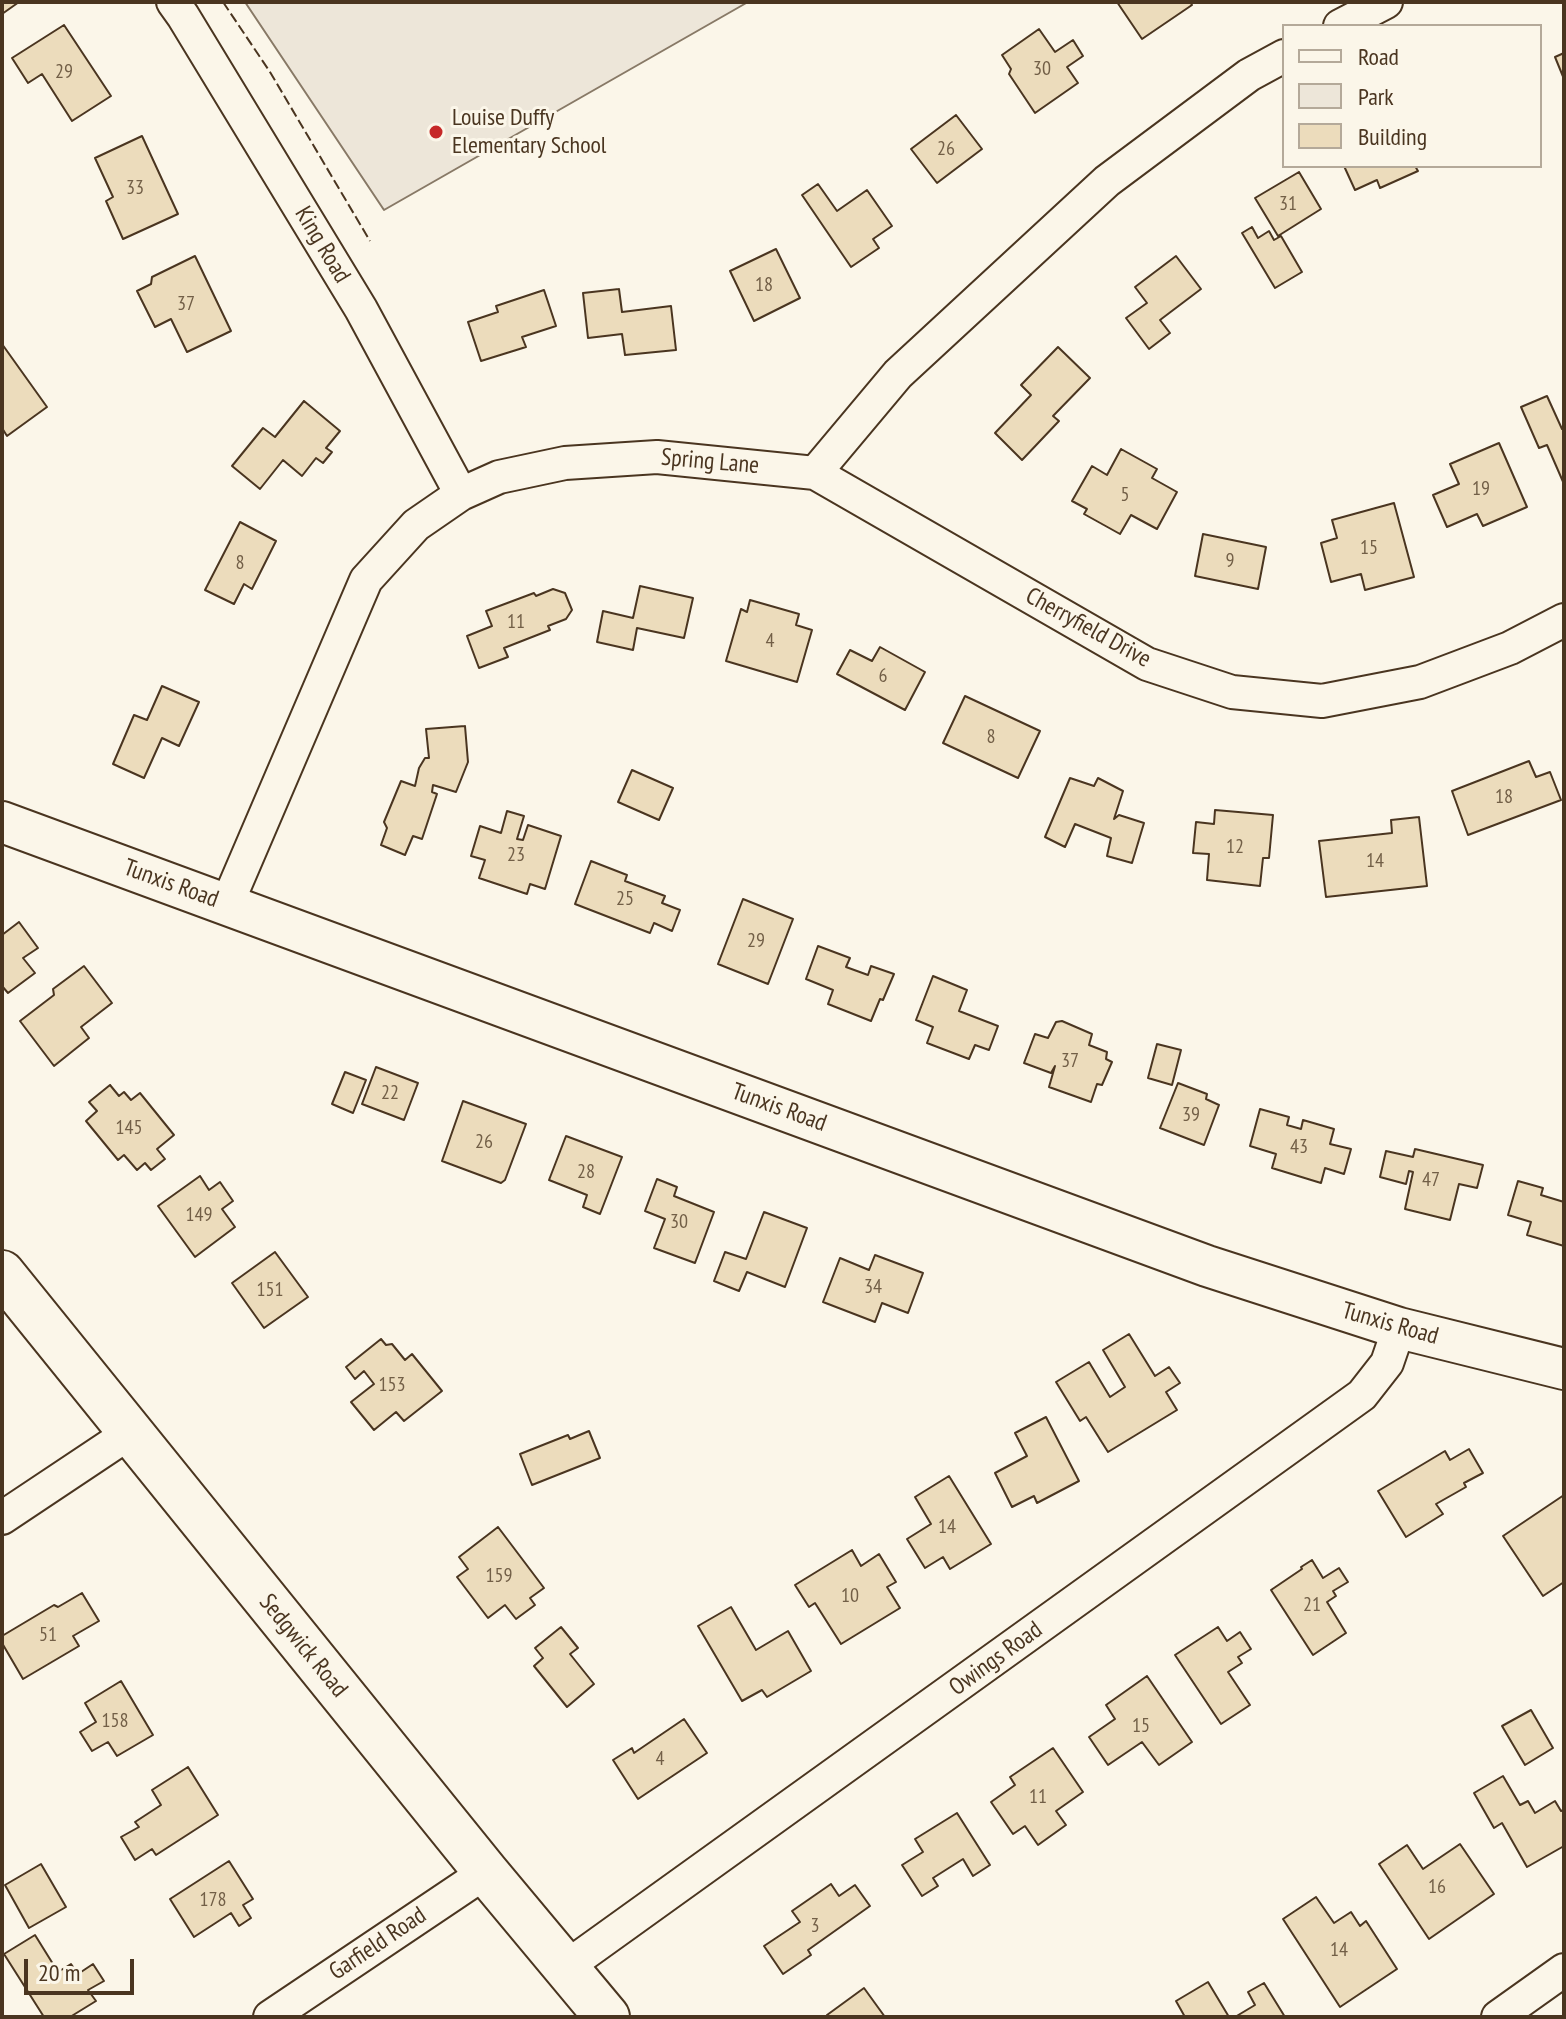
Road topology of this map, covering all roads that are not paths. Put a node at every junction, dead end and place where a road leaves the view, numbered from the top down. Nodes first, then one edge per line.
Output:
1 (173, 2) edge
2 (1386, 2) edge
3 (1344, 24) edge
4 (1282, 57) edge
5 (815, 473) junction
6 (461, 494) junction
7 (1564, 620) edge
8 (2, 822) edge
9 (227, 904) junction
10 (2, 1273) edge
11 (1399, 1328) junction
12 (1564, 1369) edge
13 (131, 1432) junction
14 (2, 1518) edge
15 (486, 1872) junction
16 (566, 1967) junction
17 (1564, 1970) edge
18 (270, 2017) edge
19 (607, 2017) edge
20 (1498, 2017) edge

1 - 6 street, King Road
2 - 3 street
4 - 5 street
5 - 6 street, Spring Lane
5 - 7 street, Cherryfield Drive
6 - 9 street, Spring Lane
8 - 9 street, Tunxis Road
9 - 11 street, Tunxis Road
10 - 13 main road, Sedgwick Road
11 - 12 street, Tunxis Road
11 - 16 street, Owings Road
13 - 14 street
13 - 15 main road, Sedgwick Road
15 - 16 main road, Sedgwick Road
15 - 18 street, Garfield Road
16 - 19 main road, Sedgwick Road
17 - 20 street

